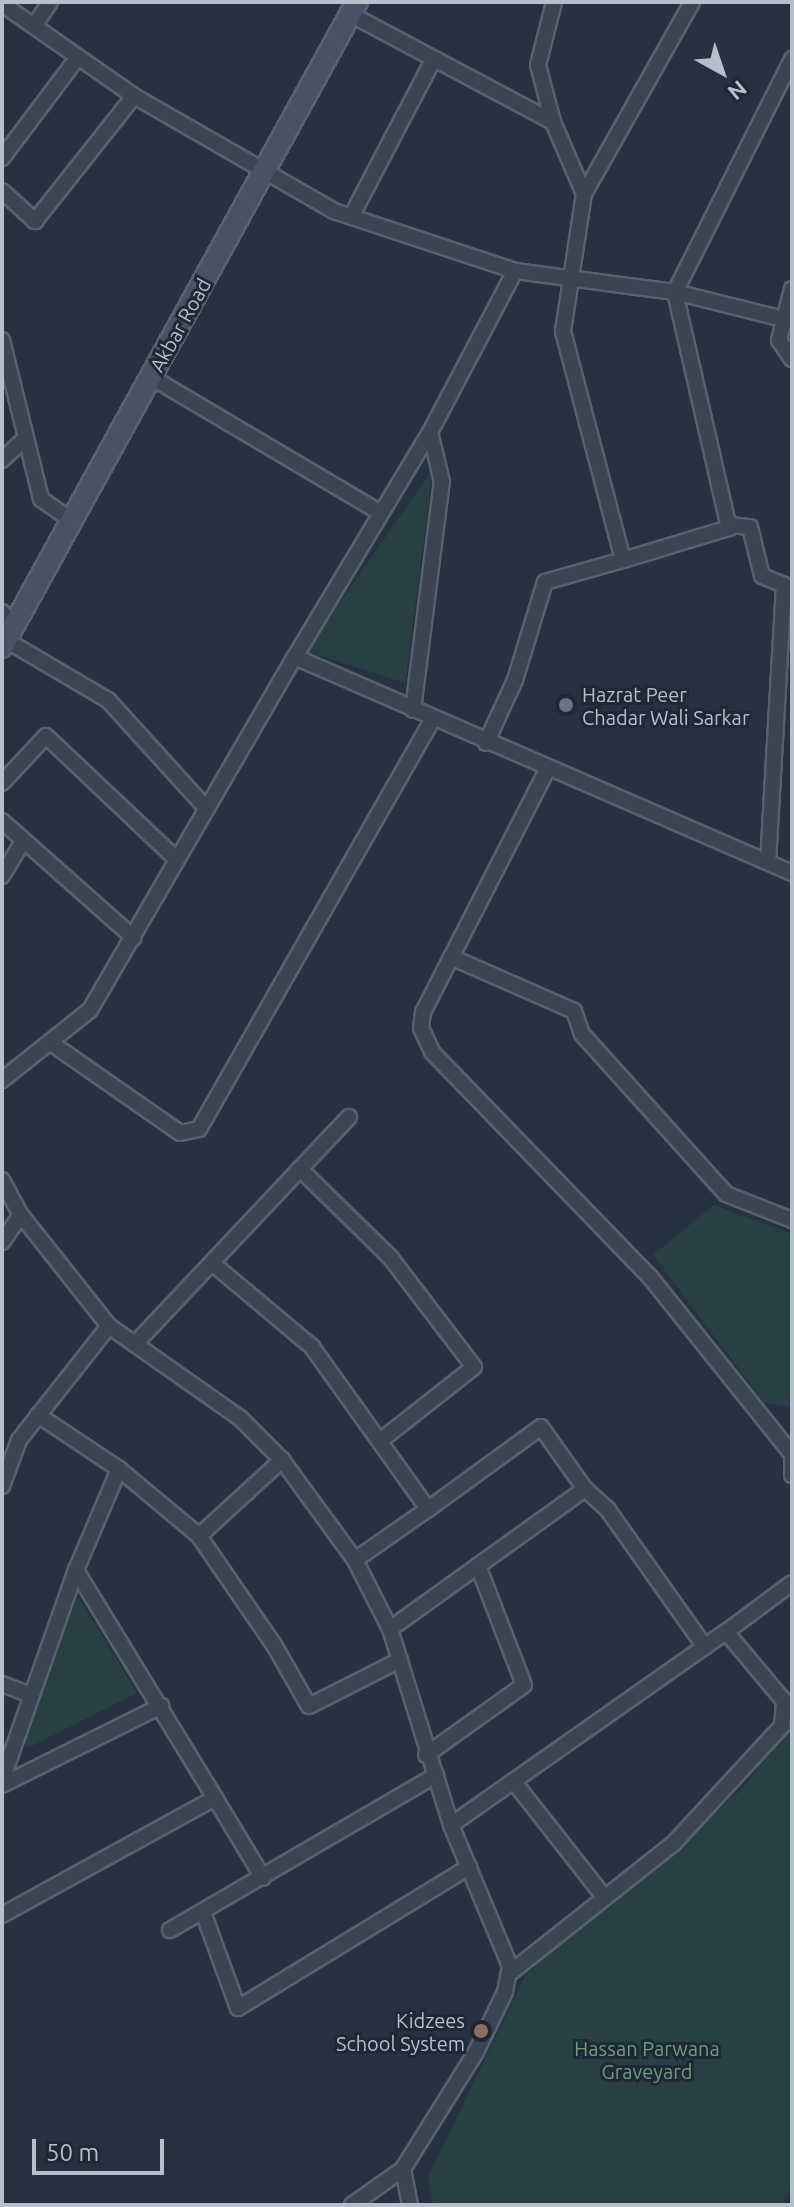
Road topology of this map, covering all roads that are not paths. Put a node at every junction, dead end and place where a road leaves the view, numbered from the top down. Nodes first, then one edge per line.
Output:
1 (50, 2) edge
2 (554, 2) edge
3 (692, 2) edge
4 (2, 4) edge
5 (354, 8) edge
6 (34, 26) junction
7 (78, 57) junction
8 (792, 59) edge
9 (433, 60) junction
10 (134, 96) junction
11 (553, 122) junction
12 (2, 158) edge
13 (263, 174) junction
14 (2, 191) edge
15 (584, 194) junction
16 (351, 217) junction
17 (515, 271) junction
18 (572, 277) junction
19 (792, 289) edge
20 (675, 292) junction
21 (783, 319) junction
22 (2, 340) edge
23 (792, 359) edge
24 (151, 377) junction
25 (430, 432) junction
26 (26, 438) junction
27 (2, 460) edge
28 (381, 513) junction
29 (73, 521) junction
30 (730, 525) junction
31 (623, 560) junction
32 (788, 585) edge
33 (6, 631) edge
34 (295, 657) junction
35 (413, 710) junction
36 (433, 719) junction
37 (486, 743) junction
38 (547, 770) junction
39 (2, 783) edge
40 (207, 809) junction
41 (2, 821) edge
42 (23, 841) junction
43 (177, 860) junction
44 (768, 861) junction
45 (792, 873) edge
46 (2, 876) edge
47 (134, 938) junction
48 (451, 957) junction
49 (51, 1043) junction
50 (2, 1080) edge
51 (349, 1117) dead end
52 (300, 1169) junction
53 (2, 1180) edge
54 (21, 1215) junction
55 (792, 1220) edge
56 (2, 1242) edge
57 (212, 1263) junction
58 (109, 1326) junction
59 (135, 1344) junction
60 (38, 1415) junction
61 (380, 1441) junction
62 (792, 1454) edge
63 (282, 1460) junction
64 (119, 1469) junction
65 (792, 1475) edge
66 (2, 1486) edge
67 (585, 1489) junction
68 (428, 1509) junction
69 (199, 1536) junction
70 (355, 1560) junction
71 (478, 1566) junction
72 (76, 1570) junction
73 (792, 1583) edge
74 (390, 1629) junction
75 (726, 1632) junction
76 (705, 1647) junction
77 (400, 1660) junction
78 (2, 1684) edge
79 (31, 1695) junction
80 (161, 1706) junction
81 (426, 1755) junction
82 (436, 1775) junction
83 (2, 1782) edge
84 (514, 1782) junction
85 (215, 1798) junction
86 (451, 1825) junction
87 (469, 1867) junction
88 (263, 1878) junction
89 (605, 1898) junction
90 (203, 1912) junction
91 (2, 1915) edge
92 (170, 1930) dead end
93 (510, 1973) junction
94 (403, 2169) junction
95 (352, 2205) edge
96 (410, 2205) edge

1 - 6 street
2 - 11 street
3 - 15 street
4 - 6 street
5 - 9 street
5 - 13 main road, Akbar Road
6 - 7 street
7 - 10 street
7 - 12 street
8 - 20 street
9 - 11 street
9 - 16 street
10 - 13 street
10 - 14 street
11 - 15 street
13 - 16 street
13 - 24 main road, Akbar Road
15 - 18 street
16 - 17 street
17 - 18 street
17 - 25 street
18 - 20 street
18 - 31 street
19 - 21 street
20 - 21 street
20 - 30 street
21 - 23 street
22 - 26 street
24 - 28 street
24 - 29 main road, Akbar Road
25 - 28 street
25 - 35 street
26 - 27 street
26 - 29 street
28 - 34 street
29 - 33 main road, Akbar Road
30 - 31 street
30 - 32 street
31 - 37 street
32 - 44 street
33 - 40 street
34 - 35 street
34 - 40 street
35 - 36 street
36 - 37 street
36 - 49 street
37 - 38 street
38 - 44 street
38 - 48 street
39 - 43 street
40 - 43 street
41 - 42 street
42 - 46 street
42 - 47 street
43 - 47 street
44 - 45 street
47 - 49 street
48 - 55 street
48 - 62 street
49 - 50 street
51 - 52 street
52 - 57 street
52 - 61 street
53 - 54 street
54 - 56 street
54 - 58 street
57 - 59 street
57 - 61 street
58 - 59 street
58 - 60 street
59 - 63 street
60 - 64 street
60 - 66 street
61 - 68 street
62 - 65 street
63 - 69 street
63 - 70 street
64 - 69 street
64 - 72 street
67 - 68 street
67 - 71 street
67 - 76 street
68 - 70 street
69 - 77 street
70 - 74 street
71 - 74 street
71 - 81 street
72 - 79 street
72 - 80 street
73 - 75 street
74 - 77 street
75 - 76 street
75 - 89 street
76 - 84 street
77 - 81 street
78 - 79 street
79 - 83 street
80 - 83 street
80 - 85 street
81 - 82 street
82 - 86 street
82 - 88 street
84 - 86 street
84 - 89 street
85 - 88 street
85 - 91 street
86 - 87 street
87 - 90 street
87 - 93 street
88 - 90 street
89 - 93 street
90 - 92 street
93 - 94 street
94 - 95 street
94 - 96 street

